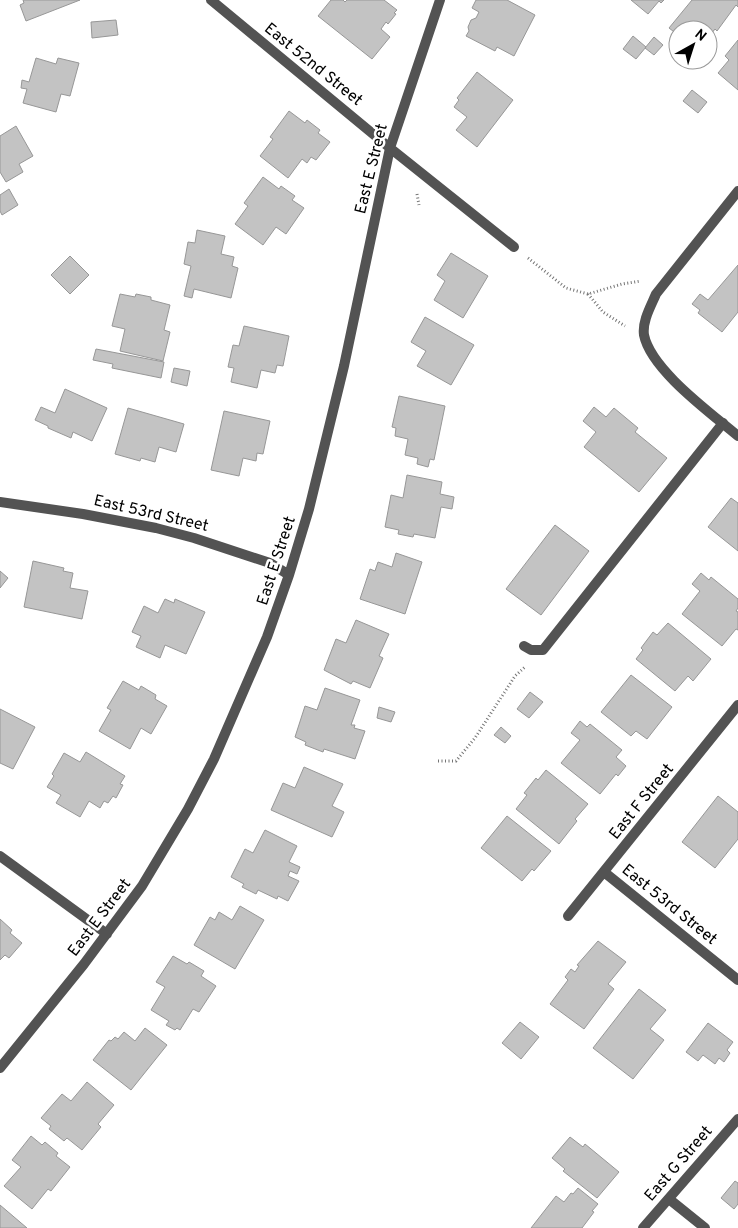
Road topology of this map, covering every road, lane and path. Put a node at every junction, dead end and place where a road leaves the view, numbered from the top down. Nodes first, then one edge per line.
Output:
1 (210, 0) edge
2 (440, 0) edge
3 (390, 148) junction
4 (738, 191) edge
5 (514, 247) joint
6 (662, 286) junction
7 (588, 294) junction
8 (644, 334) junction
9 (723, 424) junction
10 (738, 436) edge
11 (0, 502) edge
12 (289, 576) junction
13 (524, 646) dead end
14 (543, 650) junction
15 (738, 706) edge
16 (438, 761) dead end
17 (0, 856) edge
18 (604, 872) junction
19 (568, 916) dead end
20 (107, 934) junction
21 (738, 980) edge
22 (0, 1068) edge
23 (738, 1119) edge
24 (668, 1199) junction
25 (643, 1228) edge
26 (705, 1228) edge

1 - 3 street, East 52nd Street
2 - 3 street, East E Street
3 - 5 street, East 52nd Street
3 - 12 street, East E Street
4 - 6 street
5 - 7 path
6 - 7 path
6 - 8 street
7 - 8 path
8 - 9 street
9 - 10 street
9 - 14 street
11 - 12 street, East 53rd Street
12 - 20 street, East E Street
13 - 14 street
14 - 16 path
15 - 18 street, East F Street
17 - 20 street
18 - 19 street, East F Street
18 - 21 street, East 53rd Street
20 - 22 street, East E Street
23 - 24 street, East G Street
24 - 25 street, East G Street
24 - 26 street

